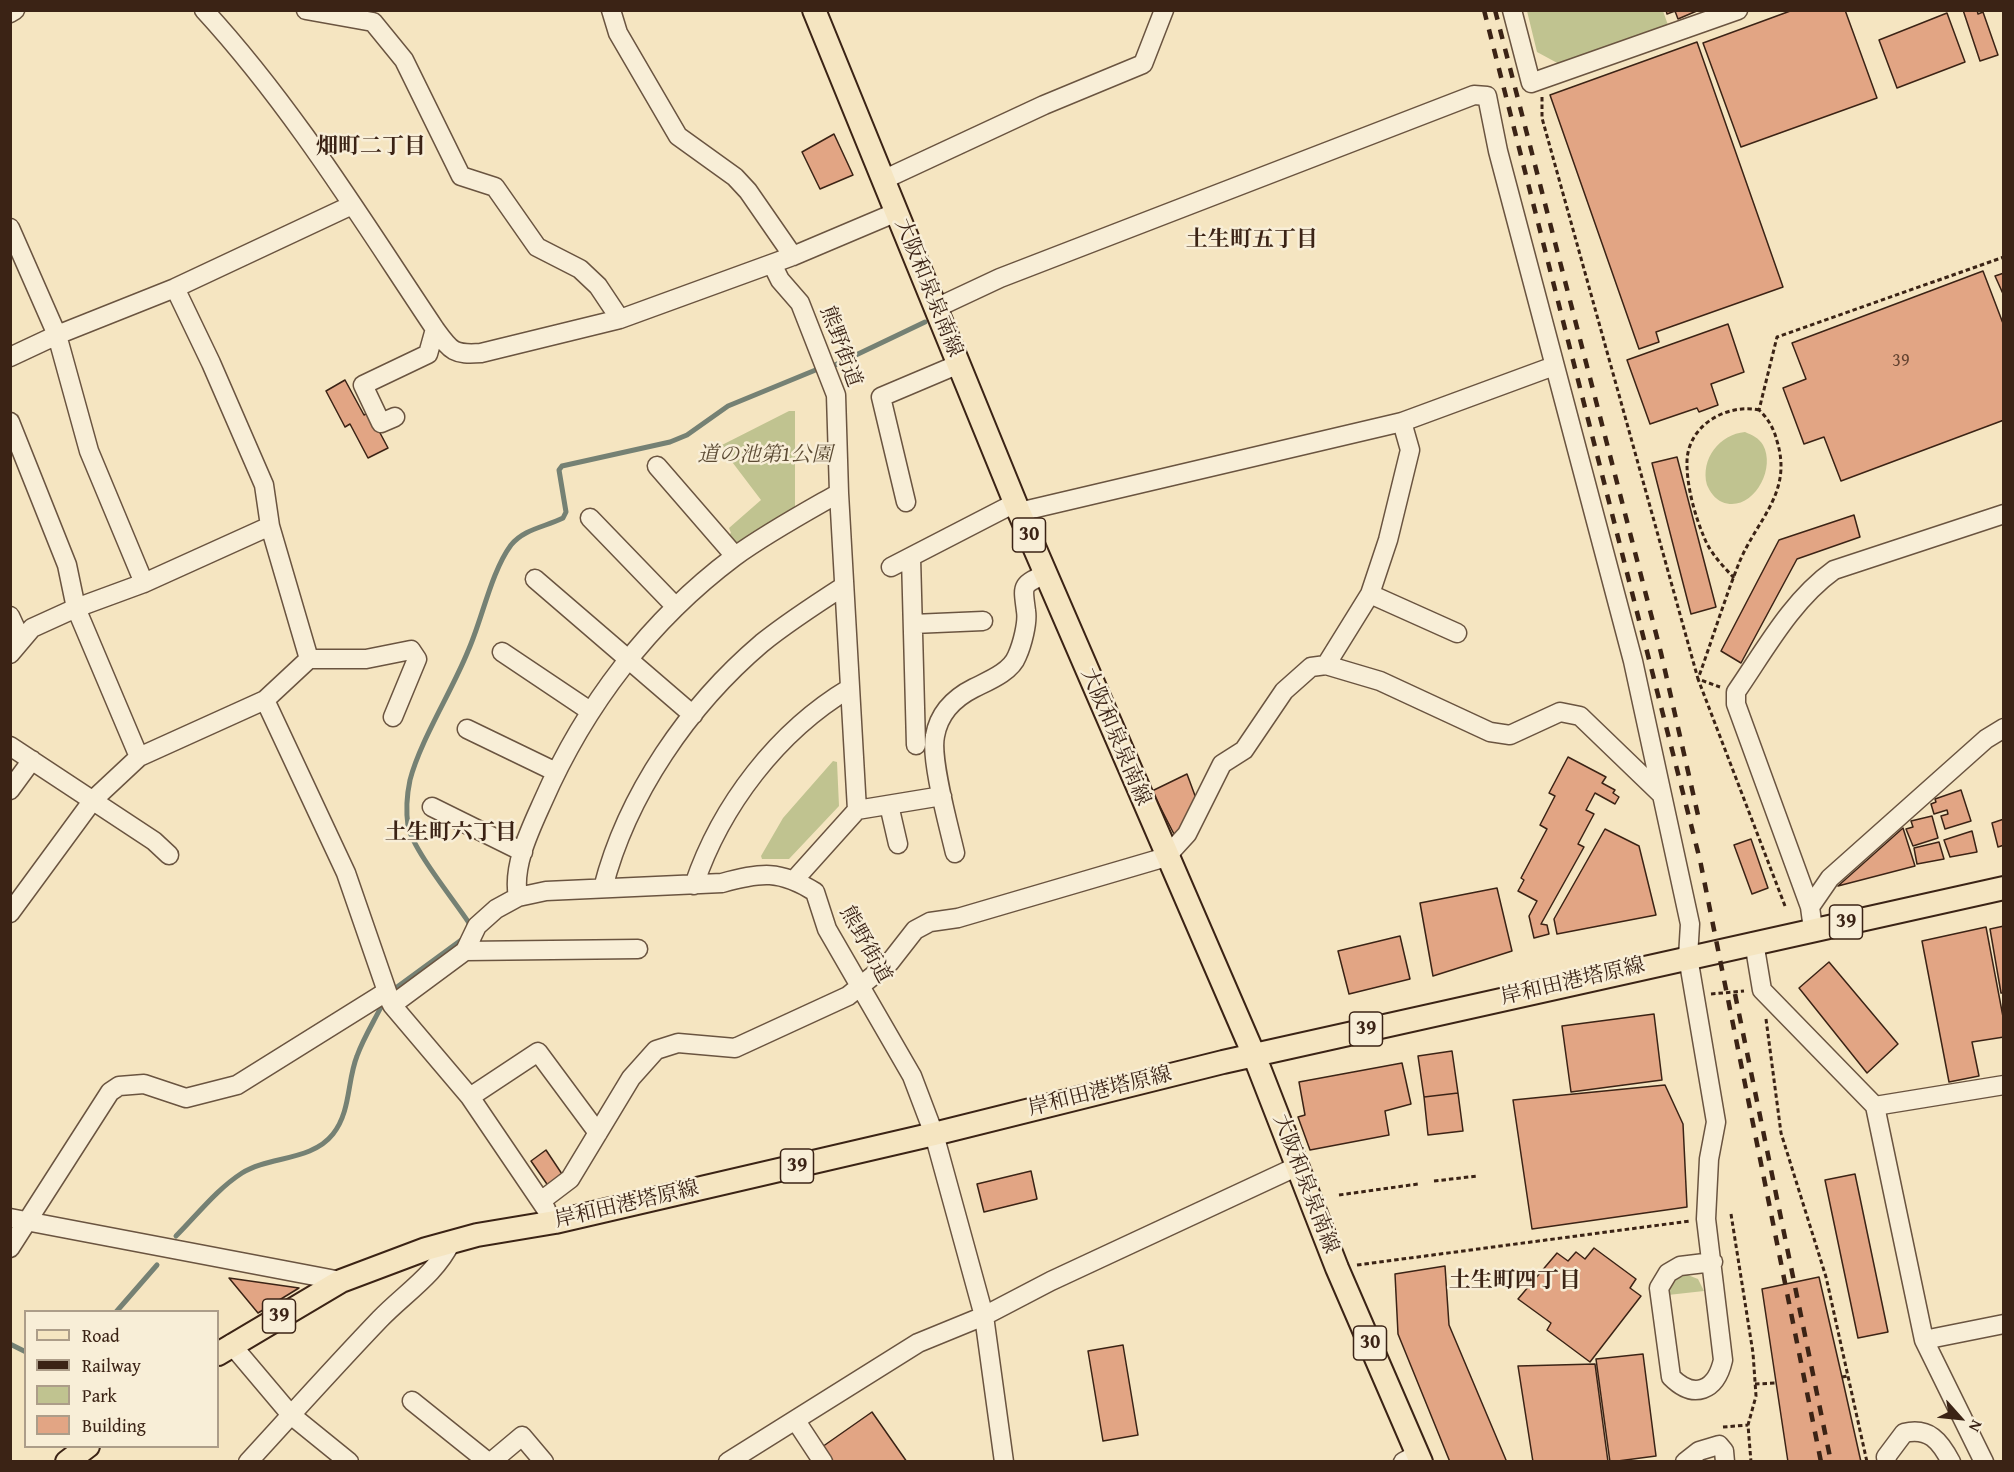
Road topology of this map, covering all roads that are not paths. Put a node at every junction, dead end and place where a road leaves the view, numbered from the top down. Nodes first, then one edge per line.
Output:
1 (15, 10) edge
2 (204, 10) edge
3 (306, 10) edge
4 (611, 10) edge
5 (814, 10) edge
6 (1164, 10) edge
7 (1512, 10) edge
8 (1738, 10) edge
9 (10, 13) edge
10 (885, 179) junction
11 (352, 205) junction
12 (897, 212) junction
13 (10, 228) edge
14 (793, 256) junction
15 (772, 264) junction
16 (175, 288) junction
17 (936, 308) junction
18 (620, 319) junction
19 (435, 329) junction
20 (57, 335) junction
21 (10, 357) edge
22 (959, 364) junction
23 (1554, 366) junction
24 (395, 417) dead end
25 (10, 422) edge
26 (1402, 423) junction
27 (657, 466) dead end
28 (839, 493) junction
29 (906, 502) dead end
30 (1017, 507) junction
31 (2004, 514) edge
32 (590, 518) dead end
33 (270, 526) junction
34 (735, 556) junction
35 (910, 556) junction
36 (891, 567) dead end
37 (1046, 574) junction
38 (535, 579) dead end
39 (144, 583) junction
40 (844, 586) junction
41 (1370, 594) junction
42 (676, 607) junction
43 (76, 608) junction
44 (10, 616) edge
45 (983, 621) dead end
46 (913, 624) junction
47 (1457, 633) dead end
48 (16, 647) edge
49 (502, 652) dead end
50 (309, 659) junction
51 (628, 660) junction
52 (1326, 665) junction
53 (850, 688) junction
54 (265, 700) junction
55 (590, 711) junction
56 (693, 715) junction
57 (393, 717) dead end
58 (2004, 728) edge
59 (467, 729) dead end
60 (10, 746) edge
61 (916, 746) dead end
62 (138, 757) junction
63 (32, 760) junction
64 (556, 772) junction
65 (10, 789) edge
66 (1662, 795) junction
67 (942, 796) junction
68 (93, 800) junction
69 (890, 805) junction
70 (432, 807) dead end
71 (857, 810) junction
72 (898, 844) dead end
73 (523, 852) junction
74 (955, 853) dead end
75 (169, 855) dead end
76 (1166, 857) junction
77 (795, 879) junction
78 (694, 885) junction
79 (603, 888) junction
80 (2004, 888) edge
81 (518, 897) junction
82 (10, 913) edge
83 (1811, 918) junction
84 (1754, 942) junction
85 (638, 949) dead end
86 (465, 951) junction
87 (1688, 957) junction
88 (861, 985) junction
89 (389, 998) junction
90 (1254, 1055) junction
91 (2004, 1085) edge
92 (470, 1097) junction
93 (1875, 1106) junction
94 (598, 1133) junction
95 (934, 1134) junction
96 (1298, 1166) junction
97 (541, 1201) junction
98 (19, 1220) edge
99 (555, 1222) junction
100 (451, 1242) junction
101 (10, 1248) edge
102 (1713, 1262) junction
103 (341, 1281) junction
104 (984, 1316) junction
105 (2004, 1324) edge
106 (1924, 1340) junction
107 (224, 1349) edge
108 (412, 1401) dead end
109 (291, 1415) junction
110 (796, 1421) junction
111 (85, 1448) edge
112 (1414, 1459) edge
113 (67, 1461) edge
114 (248, 1461) edge
115 (349, 1461) edge
116 (489, 1461) edge
117 (544, 1461) edge
118 (728, 1461) edge
119 (823, 1461) edge
120 (1004, 1461) edge
121 (1685, 1461) edge
122 (1725, 1461) edge
123 (1887, 1461) edge
124 (1951, 1461) edge
125 (1984, 1461) edge

1 - 9 street
2 - 11 street
3 - 18 street
4 - 14 street
5 - 10 main road, 大阪和泉泉南線 / 30
6 - 10 street
7 - 8 street
10 - 12 main road, 大阪和泉泉南線 / 30
11 - 16 street
11 - 19 street
12 - 14 street
12 - 17 main road, 大阪和泉泉南線 / 30
13 - 20 street
14 - 15 street
15 - 18 street
15 - 28 street, 熊野街道
16 - 20 street
16 - 33 street
17 - 22 main road, 大阪和泉泉南線 / 30
17 - 23 street
18 - 19 street
19 - 24 street
20 - 21 street
20 - 39 street
22 - 29 street
22 - 30 main road, 大阪和泉泉南線 / 30
23 - 26 street
23 - 66 street
25 - 43 street
26 - 30 street
26 - 41 street
27 - 34 street
28 - 34 street
28 - 40 street, 熊野街道
30 - 35 street
30 - 37 main road, 大阪和泉泉南線 / 30
31 - 83 street
32 - 42 street
33 - 39 street
33 - 50 street
34 - 42 street
35 - 36 street
35 - 46 street
37 - 67 street
37 - 76 main road, 大阪和泉泉南線 / 30
38 - 51 street
39 - 43 street
40 - 53 street, 熊野街道
40 - 56 street
41 - 47 street
41 - 52 street
42 - 51 street
43 - 48 street
43 - 62 street
44 - 48 street
45 - 46 street
46 - 61 street
49 - 55 street
50 - 54 street
50 - 57 street
51 - 55 street
51 - 56 street
52 - 66 street
52 - 76 street
53 - 71 street, 熊野街道
53 - 78 street
54 - 62 street
54 - 89 street
55 - 64 street
56 - 79 street
58 - 83 street
59 - 64 street
60 - 63 street
62 - 68 street
63 - 65 street
63 - 68 street
64 - 73 street
66 - 87 street
67 - 69 street
67 - 74 street
68 - 75 street
68 - 82 street
69 - 71 street
69 - 72 street
70 - 73 street
71 - 77 street
73 - 81 street
76 - 88 street
76 - 90 main road, 大阪和泉泉南線 / 30
77 - 78 street
77 - 88 street, 熊野街道
78 - 79 street
79 - 81 street
80 - 83 main road, 岸和田港塔原線 / 39
81 - 86 street
83 - 84 main road, 岸和田港塔原線 / 39
84 - 87 main road, 岸和田港塔原線 / 39
84 - 93 street
85 - 86 street
86 - 89 street
87 - 90 main road, 岸和田港塔原線 / 39
87 - 102 street
88 - 94 street
88 - 95 street, 熊野街道
89 - 92 street
89 - 98 street
90 - 95 main road, 岸和田港塔原線 / 39
90 - 96 main road, 大阪和泉泉南線 / 30
91 - 93 street
92 - 94 street
92 - 97 street
93 - 106 street
94 - 97 street
95 - 99 main road, 岸和田港塔原線 / 39
95 - 104 street, 熊野街道
96 - 104 street
96 - 112 main road, 大阪和泉泉南線 / 30
97 - 99 street
98 - 101 street
98 - 103 street
99 - 100 main road, 岸和田港塔原線 / 39
100 - 103 main road, 岸和田港塔原線 / 39
100 - 109 street
102 - 102 street
103 - 107 main road, 岸和田港塔原線 / 39
104 - 110 street
104 - 120 street, 熊野街道
105 - 106 street
106 - 125 street
107 - 109 street
108 - 116 street
109 - 114 street
109 - 115 street
110 - 118 street
110 - 119 street
111 - 113 main road
116 - 117 street
121 - 122 street
123 - 124 street

